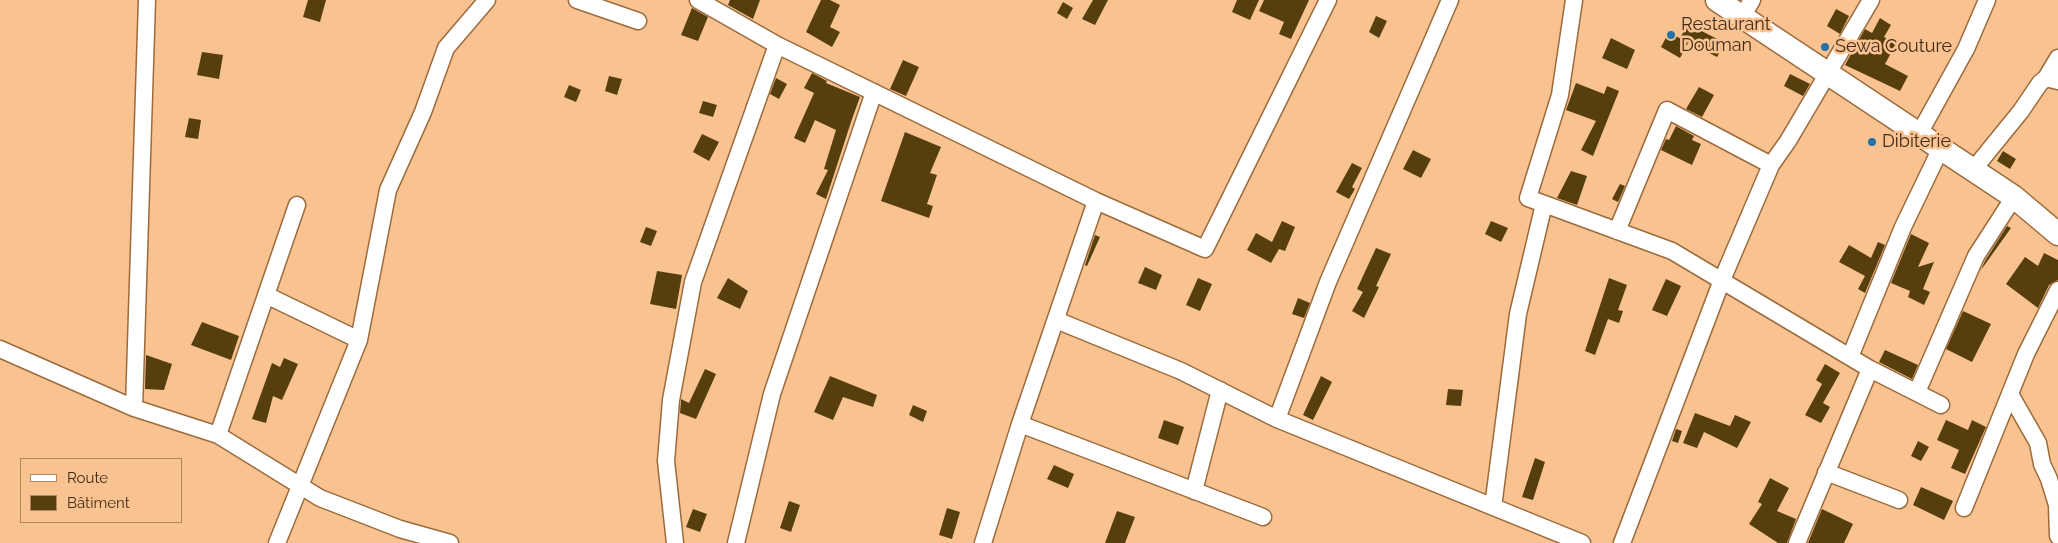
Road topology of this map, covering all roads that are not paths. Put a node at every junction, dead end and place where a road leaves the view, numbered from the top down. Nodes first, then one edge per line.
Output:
1 (147, 0) edge
2 (487, 0) edge
3 (577, 0) edge
4 (698, 0) edge
5 (1328, 0) edge
6 (1450, 0) edge
7 (1574, 0) edge
8 (1717, 0) edge
9 (1872, 0) edge
10 (1987, 0) edge
11 (1747, 8) edge
12 (638, 21) dead end
13 (777, 45) junction
14 (2058, 58) edge
15 (1829, 74) junction
16 (2052, 79) edge
17 (874, 92) junction
18 (1919, 134) junction
19 (1941, 148) junction
20 (1771, 165) junction
21 (1973, 170) junction
22 (2014, 197) junction
23 (1096, 201) junction
24 (1544, 204) junction
25 (296, 206) dead end
26 (1617, 231) junction
27 (2058, 234) edge
28 (1722, 280) junction
29 (2058, 290) edge
30 (266, 295) junction
31 (1056, 320) junction
32 (359, 340) junction
33 (0, 350) edge
34 (1850, 357) junction
35 (1870, 369) junction
36 (1220, 390) junction
37 (1917, 392) junction
38 (2010, 394) junction
39 (1941, 405) dead end
40 (134, 408) junction
41 (1277, 419) junction
42 (1020, 424) junction
43 (218, 435) junction
44 (1826, 472) junction
45 (301, 486) junction
46 (1194, 491) junction
47 (1899, 500) dead end
48 (1493, 507) junction
49 (1964, 508) dead end
50 (1263, 517) dead end
51 (2058, 536) edge
52 (277, 543) edge
53 (450, 543) edge
54 (674, 543) edge
55 (736, 543) edge
56 (983, 543) edge
57 (1582, 543) edge
58 (1622, 543) edge
59 (1797, 543) edge

1 - 40 street
2 - 32 street
3 - 12 street
4 - 13 street
5 - 23 street
6 - 41 street
7 - 24 street
8 - 11 street
9 - 15 street
10 - 18 street
11 - 15 street
13 - 17 street
13 - 54 street
14 - 16 street
15 - 18 street
15 - 20 street
16 - 21 street
17 - 23 street
17 - 55 street
18 - 19 street
19 - 21 street
19 - 34 street
20 - 26 street
20 - 28 street
21 - 22 street
22 - 27 street
22 - 37 street
23 - 31 street
24 - 26 street
24 - 48 street
25 - 30 street
26 - 28 street
28 - 34 street
28 - 58 street
29 - 38 street
30 - 32 street
30 - 43 street
31 - 36 street
31 - 42 street
32 - 45 street
33 - 40 street
34 - 35 street
35 - 37 street
35 - 44 street
36 - 41 street
36 - 46 street
37 - 39 street
38 - 49 street
38 - 51 street
40 - 43 street
41 - 48 street
42 - 46 street
42 - 56 street
43 - 45 street
44 - 47 street
44 - 59 street
45 - 52 street
45 - 53 street
46 - 50 street
48 - 57 street

